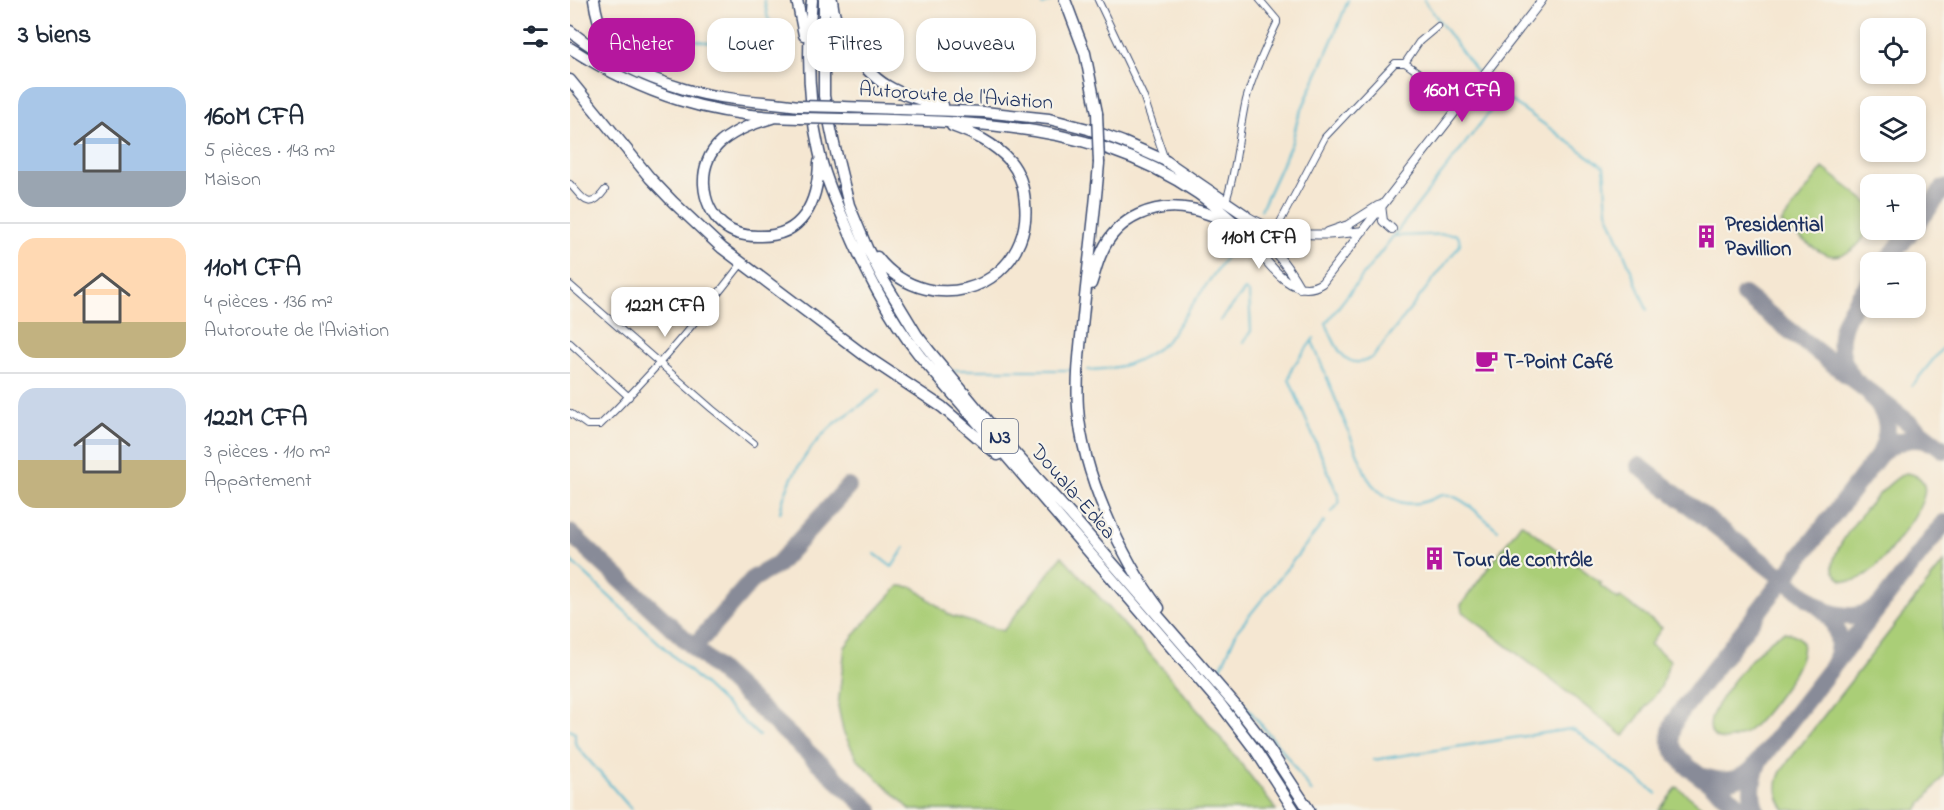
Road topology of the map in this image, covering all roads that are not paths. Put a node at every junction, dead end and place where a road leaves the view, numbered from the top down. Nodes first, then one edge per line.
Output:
1 (594, 0) edge
2 (797, 0) edge
3 (812, 0) edge
4 (824, 0) edge
5 (832, 0) edge
6 (1065, 0) edge
7 (1098, 0) edge
8 (1260, 0) edge
9 (1542, 0) edge
10 (811, 18) edge
11 (1438, 26) dead end
12 (570, 31) edge
13 (570, 48) edge
14 (807, 57) edge
15 (1405, 63) junction
16 (809, 72) edge
17 (646, 76) junction
18 (570, 80) edge
19 (1462, 103) junction
20 (984, 112) junction
21 (775, 117) junction
22 (937, 121) junction
23 (819, 152) junction
24 (1166, 161) junction
25 (570, 184) edge
26 (605, 190) dead end
27 (1384, 202) junction
28 (849, 205) junction
29 (1224, 207) junction
30 (1245, 215) joint
31 (1239, 227) junction
32 (1392, 229) dead end
33 (1276, 230) junction
34 (1363, 231) junction
35 (1317, 236) junction
36 (742, 263) junction
37 (570, 285) edge
38 (1300, 288) junction
39 (1084, 306) junction
40 (570, 343) edge
41 (659, 363) junction
42 (629, 397) junction
43 (570, 413) edge
44 (754, 443) dead end
45 (1023, 477) junction
46 (1204, 669) junction
47 (1294, 810) edge
48 (1309, 810) edge

1 - 17 highway
2 - 14 highway
3 - 10 highway, Douala-Edea / N3
4 - 28 highway, Douala-Edea / N3
5 - 20 highway
6 - 39 highway, bridge
7 - 24 street
8 - 29 street
9 - 19 street
11 - 15 street
12 - 17 highway, Autoroute de l'Aviation
13 - 21 highway, Autoroute de l'Aviation
15 - 19 street
15 - 33 street
16 - 23 highway, Douala-Edea / N3
17 - 20 highway, Autoroute de l'Aviation, bridge
18 - 36 highway
19 - 27 street
20 - 24 highway, Autoroute de l'Aviation
21 - 22 highway, Autoroute de l'Aviation, bridge
21 - 23 highway
22 - 28 highway
22 - 29 highway, Autoroute de l'Aviation
23 - 45 highway, Douala-Edea / N3
24 - 29 highway, Autoroute de l'Aviation
25 - 26 street
27 - 32 street
27 - 34 street
27 - 35 street
28 - 46 highway, Douala-Edea / N3
29 - 30 highway, Autoroute de l'Aviation
29 - 31 highway, Autoroute de l'Aviation
30 - 33 street, Autoroute de l'Aviation
31 - 38 street, Autoroute de l'Aviation
31 - 38 street
31 - 39 highway
33 - 35 street, Autoroute de l'Aviation
34 - 35 street, Autoroute de l'Aviation
34 - 38 street
36 - 41 street
36 - 45 highway
37 - 41 street
39 - 46 highway
40 - 42 street
41 - 42 street
41 - 44 street
42 - 43 street
45 - 47 highway, Douala-Edea / N3
46 - 48 highway, Douala-Edea / N3

